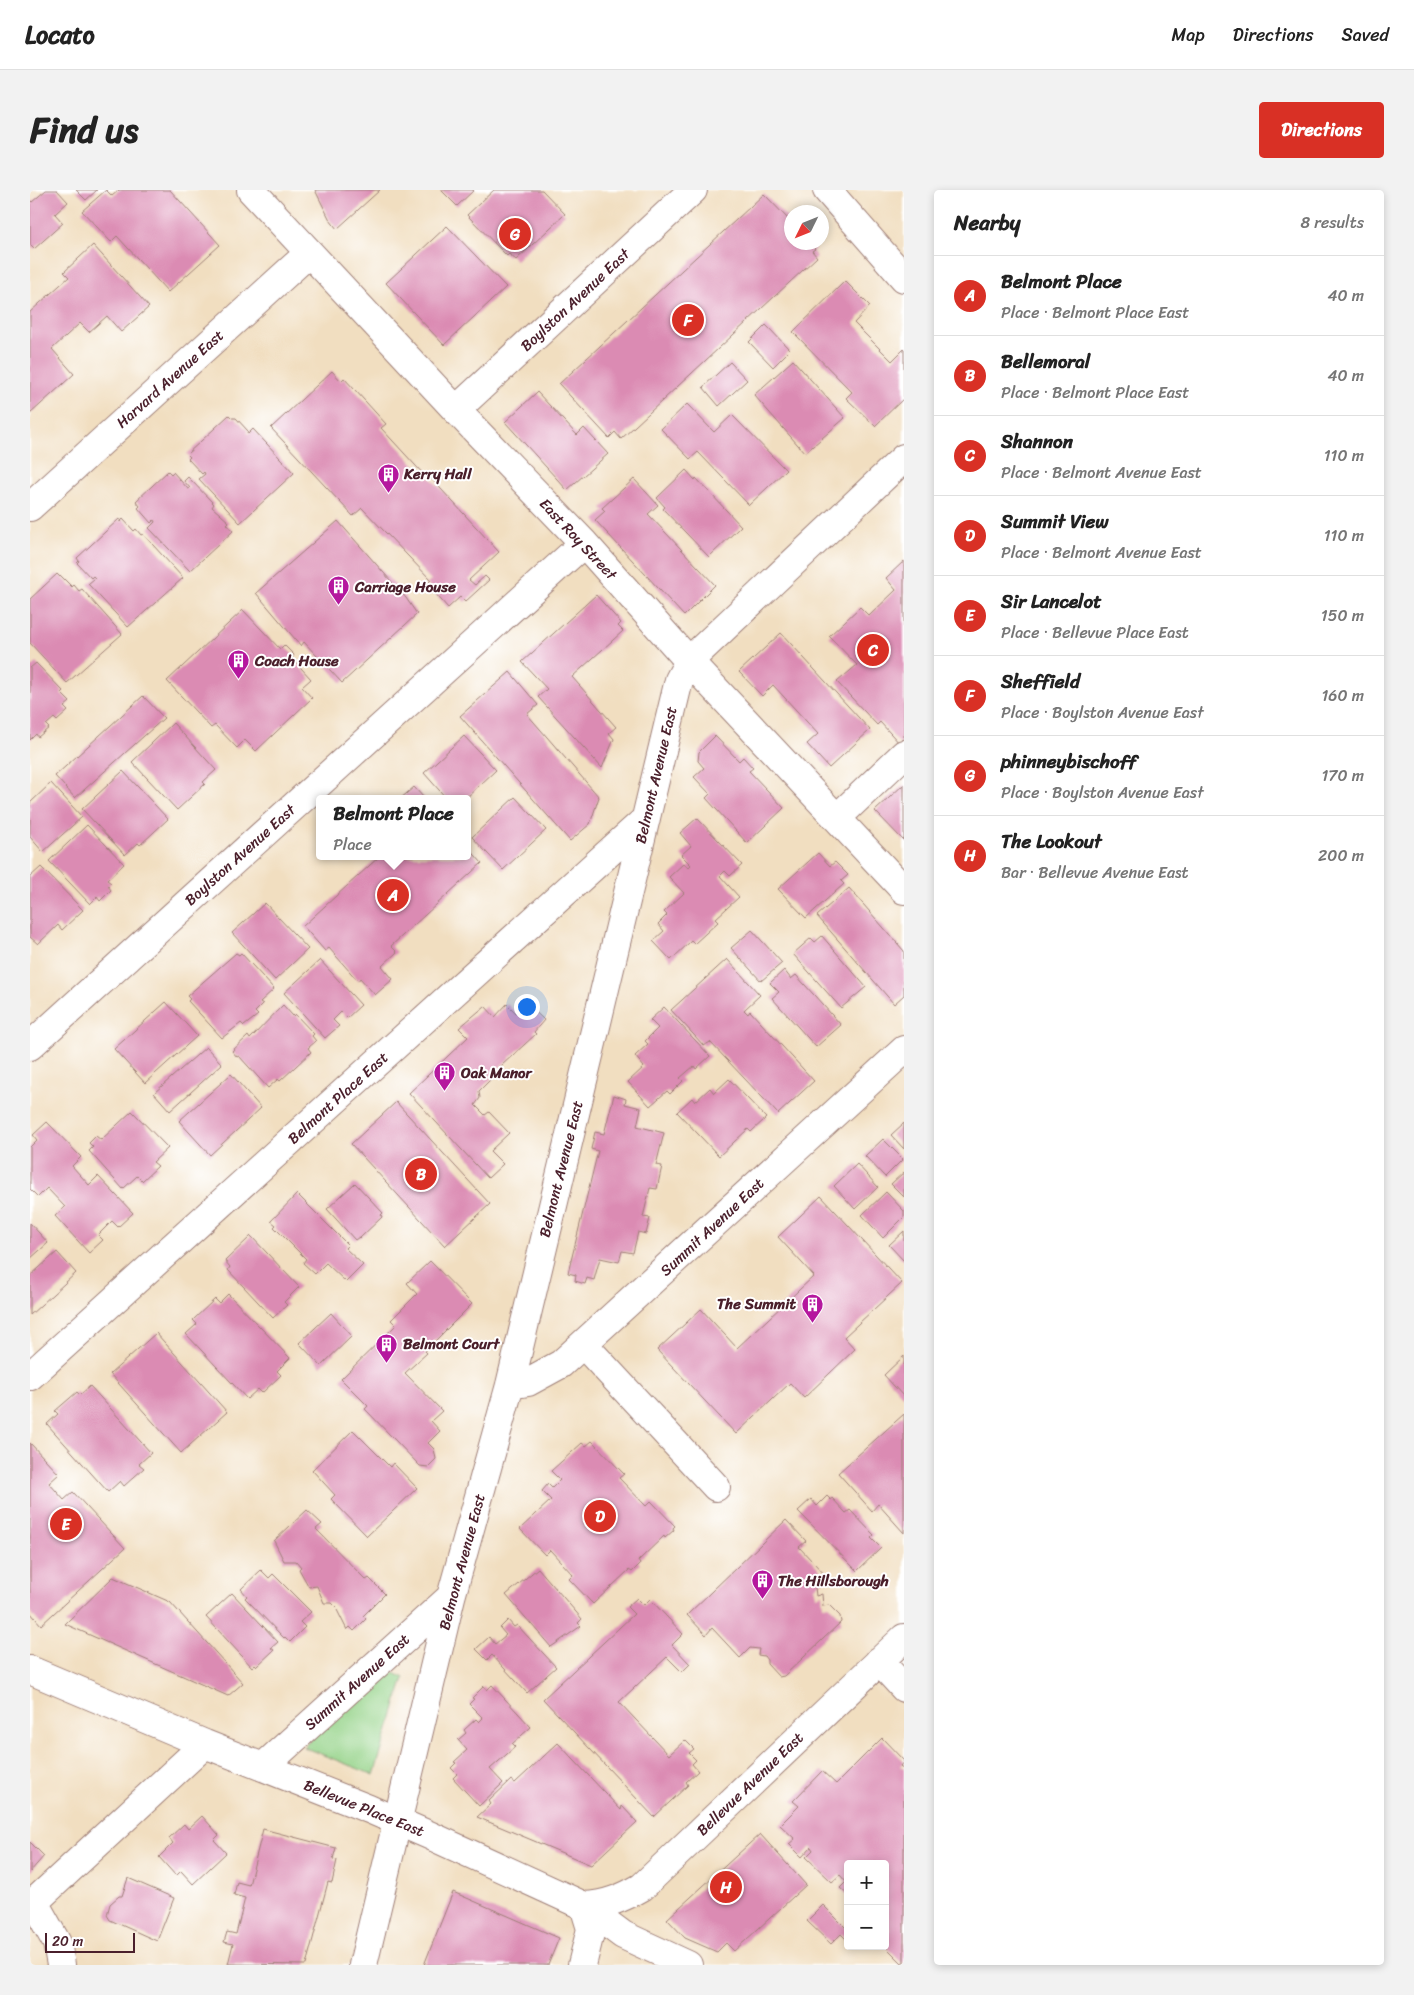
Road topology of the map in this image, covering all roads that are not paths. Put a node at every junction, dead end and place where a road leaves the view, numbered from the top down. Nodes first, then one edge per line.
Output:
1 (251, 190) edge
2 (694, 190) edge
3 (828, 190) edge
4 (309, 253) junction
5 (904, 278) edge
6 (456, 410) junction
7 (904, 458) edge
8 (30, 506) edge
9 (584, 543) junction
10 (689, 661) junction
11 (904, 754) edge
12 (837, 818) junction
13 (646, 819) junction
14 (904, 890) edge
15 (30, 1046) edge
16 (904, 1050) edge
17 (584, 1345) junction
18 (30, 1376) edge
19 (510, 1385) junction
20 (716, 1487) dead end
21 (451, 1597) junction
22 (904, 1638) edge
23 (879, 1661) junction
24 (30, 1670) edge
25 (904, 1688) edge
26 (205, 1744) junction
27 (263, 1767) junction
28 (398, 1821) junction
29 (32, 1904) edge
30 (584, 1906) junction
31 (61, 1965) edge
32 (363, 1965) edge
33 (582, 1965) edge
34 (688, 1965) edge

1 - 4 street, East Roy Street
2 - 6 street, Boylston Avenue East
3 - 5 street
4 - 6 street, East Roy Street
4 - 8 street, Harvard Avenue East
6 - 9 street, East Roy Street
7 - 10 street, Belmont Avenue East
9 - 10 street, East Roy Street
9 - 15 street, Boylston Avenue East
10 - 12 street, East Roy Street
10 - 13 street, Belmont Avenue East
11 - 12 street
12 - 14 street, East Roy Street
13 - 18 street, Belmont Place East
13 - 19 street, Belmont Avenue East
16 - 17 street, Summit Avenue East
17 - 19 street, Summit Avenue East
17 - 20 street
19 - 21 street, Belmont Avenue East
21 - 27 street, Summit Avenue East
21 - 28 street, Belmont Avenue East
22 - 23 street, Bellevue Avenue East
23 - 25 street
23 - 30 street, Bellevue Avenue East
24 - 26 street, Bellevue Place East
26 - 27 street, Bellevue Place East
26 - 29 street
27 - 28 street, Bellevue Place East
28 - 30 street, Bellevue Place East
28 - 32 street, Belmont Avenue East
29 - 31 street
30 - 33 street
30 - 34 street, Bellevue Place East

